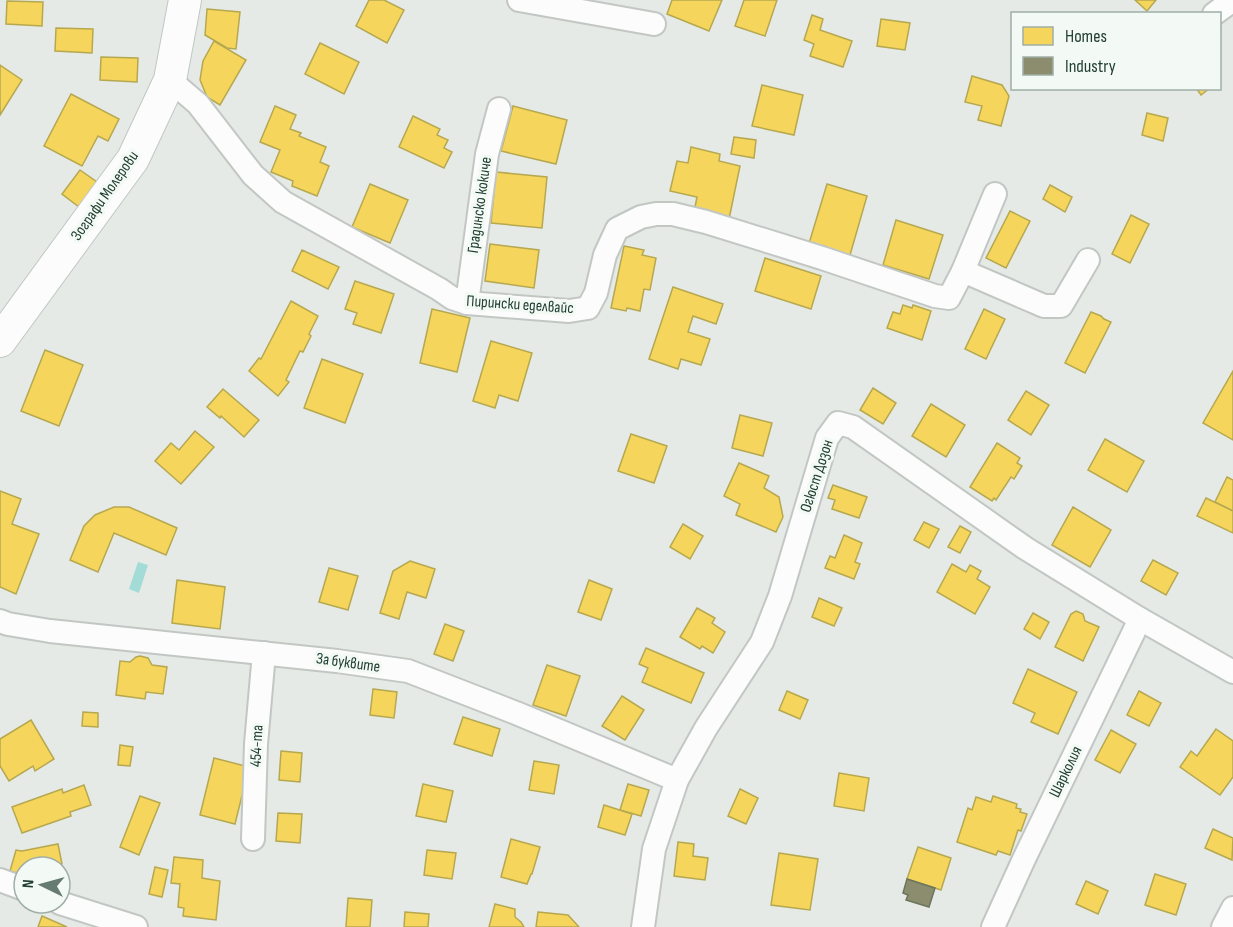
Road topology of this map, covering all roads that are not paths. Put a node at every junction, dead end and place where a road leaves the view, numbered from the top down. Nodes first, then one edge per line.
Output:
1 (185, 0) edge
2 (519, 0) edge
3 (1233, 0) edge
4 (1217, 12) edge
5 (654, 24) dead end
6 (170, 80) junction
7 (499, 109) dead end
8 (995, 194) dead end
9 (1088, 260) dead end
10 (963, 271) junction
11 (467, 303) junction
12 (0, 341) edge
13 (1140, 619) junction
14 (0, 621) edge
15 (264, 653) junction
16 (1233, 672) edge
17 (677, 780) junction
18 (253, 839) dead end
19 (72, 907) edge
20 (1233, 908) edge
21 (136, 927) edge
22 (643, 927) edge
23 (993, 927) edge
24 (1223, 927) edge

1 - 6 street, Зографи Молерови
2 - 5 street
3 - 4 street
6 - 11 street, Пирински еделвайс
6 - 12 street, Зографи Молерови
7 - 11 street, Градинско кокиче
8 - 10 street
9 - 10 street
10 - 11 street, Пирински еделвайс
13 - 16 street, Огюст Дозон
13 - 17 street, Огюст Дозон
13 - 23 street, Шарколия
14 - 15 street, За буквите
15 - 17 street, За буквите
15 - 18 street, 454-та
17 - 22 street, Огюст Дозон
19 - 21 street
20 - 24 street

